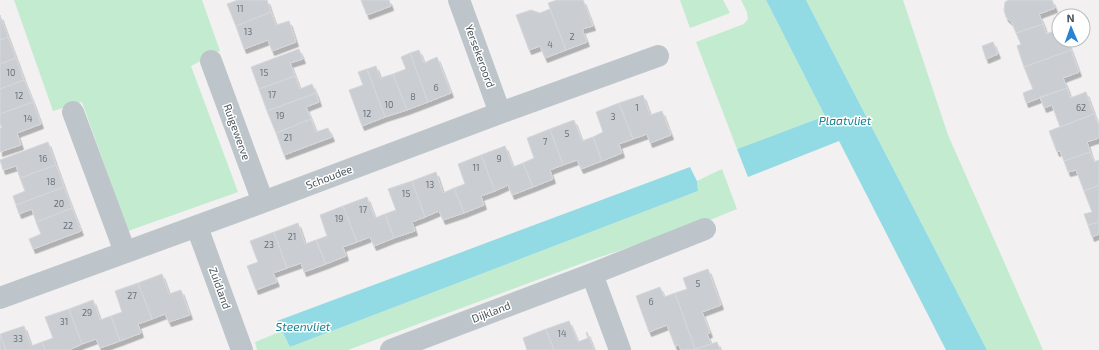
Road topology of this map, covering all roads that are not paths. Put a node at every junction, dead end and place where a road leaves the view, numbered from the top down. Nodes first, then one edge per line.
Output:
1 (459, 0) edge
2 (658, 56) dead end
3 (211, 61) dead end
4 (73, 112) dead end
5 (500, 113) junction
6 (263, 202) junction
7 (197, 227) junction
8 (705, 229) dead end
9 (125, 252) junction
10 (592, 274) junction
11 (0, 298) edge
12 (242, 350) edge
13 (391, 350) edge
14 (620, 350) edge

1 - 5 street, Yersekeroord
2 - 5 street, Schoudee
3 - 6 street, Ruigewerve
4 - 9 street
5 - 6 street, Schoudee
6 - 7 street, Schoudee
7 - 9 street, Schoudee
7 - 12 street, Zuidland
8 - 10 street, Dijkland
9 - 11 street, Schoudee
10 - 13 street, Dijkland
10 - 14 street

